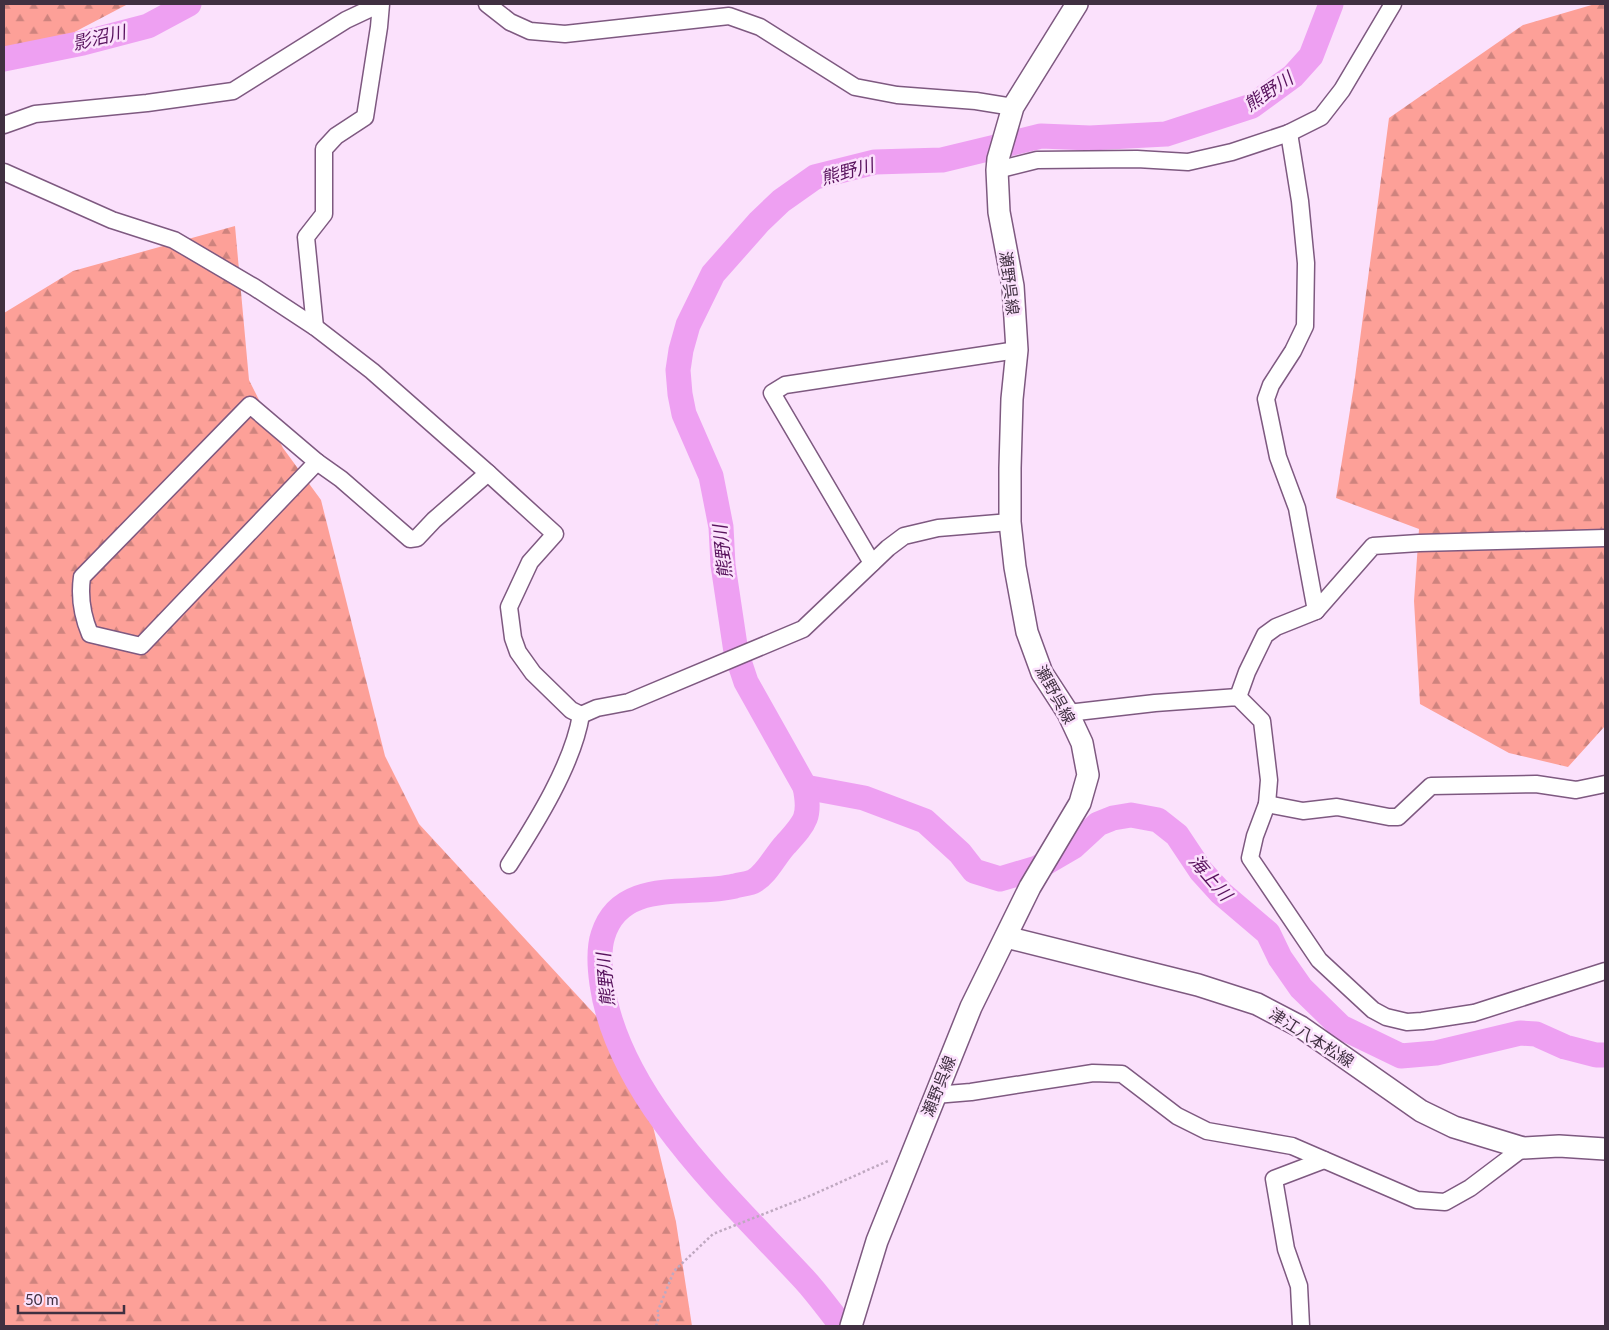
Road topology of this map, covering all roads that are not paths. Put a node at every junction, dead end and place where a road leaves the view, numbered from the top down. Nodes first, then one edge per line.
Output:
1 (380, 4) edge
2 (487, 4) edge
3 (1077, 4) edge
4 (1393, 4) edge
5 (1013, 108) junction
6 (4, 125) edge
7 (1289, 133) junction
8 (997, 165) junction
9 (4, 172) edge
10 (315, 327) junction
11 (1017, 350) junction
12 (317, 462) junction
13 (488, 472) junction
14 (1010, 522) junction
15 (1605, 538) edge
16 (872, 563) junction
17 (1316, 612) junction
18 (1238, 697) junction
19 (1068, 713) junction
20 (581, 715) junction
21 (1605, 784) edge
22 (1268, 804) junction
23 (509, 865) dead end
24 (1006, 937) junction
25 (1605, 971) edge
26 (935, 1095) junction
27 (1523, 1148) junction
28 (1605, 1149) edge
29 (1324, 1160) junction
30 (853, 1318) edge
31 (1301, 1326) edge

1 - 6 street
1 - 10 street
2 - 5 street
3 - 5 main road, 瀬野呉線
4 - 7 street
5 - 8 main road, 瀬野呉線
7 - 8 street
7 - 17 street
8 - 11 main road, 瀬野呉線
9 - 10 street
10 - 13 street
11 - 14 main road, 瀬野呉線
11 - 16 street
12 - 12 street
12 - 13 street
13 - 20 street
14 - 16 street
14 - 19 main road, 瀬野呉線
15 - 17 street
16 - 20 street
17 - 18 street
18 - 19 street
18 - 22 street
19 - 24 main road, 瀬野呉線
20 - 23 street
21 - 22 street
22 - 25 street
24 - 26 main road, 瀬野呉線
24 - 27 main road, 津江八本松線
26 - 29 street
26 - 30 main road, 瀬野呉線
27 - 28 main road, 津江八本松線
27 - 29 street
29 - 31 street

